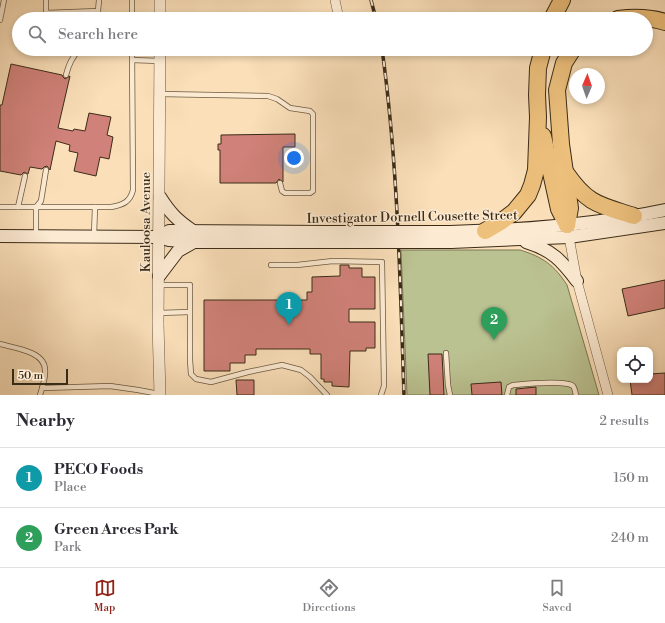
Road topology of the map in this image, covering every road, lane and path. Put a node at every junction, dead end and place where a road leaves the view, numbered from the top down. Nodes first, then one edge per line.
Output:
1 (4, 0) edge
2 (46, 0) edge
3 (98, 0) edge
4 (132, 0) edge
5 (160, 0) edge
6 (335, 0) edge
7 (562, 0) edge
8 (98, 11) joint
9 (46, 12) edge
10 (72, 12) edge
11 (132, 12) edge
12 (160, 12) edge
13 (338, 12) edge
14 (556, 12) edge
15 (653, 19) edge
16 (0, 20) edge
17 (665, 22) edge
18 (74, 56) edge
19 (132, 56) edge
20 (160, 56) edge
21 (541, 56) edge
22 (568, 56) edge
23 (132, 60) junction
24 (160, 61) junction
25 (66, 76) dead end
26 (160, 94) junction
27 (538, 117) junction
28 (46, 170) dead end
29 (566, 173) junction
30 (25, 176) dead end
31 (280, 183) dead end
32 (160, 197) junction
33 (0, 207) edge
34 (18, 207) junction
35 (36, 207) junction
36 (94, 207) junction
37 (665, 210) edge
38 (634, 216) junction
39 (665, 223) edge
40 (485, 231) junction
41 (568, 231) junction
42 (0, 236) edge
43 (36, 236) junction
44 (94, 236) junction
45 (193, 236) junction
46 (159, 237) junction
47 (451, 237) junction
48 (519, 240) junction
49 (271, 265) dead end
50 (159, 280) junction
51 (577, 281) junction
52 (190, 312) junction
53 (158, 313) junction
54 (0, 344) edge
55 (446, 353) dead end
56 (42, 388) junction
57 (134, 389) junction
58 (160, 394) edge
59 (40, 395) edge
60 (134, 395) edge
61 (327, 395) edge
62 (382, 395) edge
63 (450, 395) edge
64 (507, 395) edge
65 (576, 395) edge
66 (608, 395) edge

1 - 16 lane
2 - 9 lane
3 - 8 lane
4 - 11 lane
5 - 12 street
6 - 13 street
7 - 14 highway
8 - 10 lane
15 - 17 highway
18 - 25 lane
19 - 23 lane
20 - 24 street, Kauloosa Avenue
21 - 27 highway
22 - 29 highway
23 - 24 lane
23 - 36 lane
24 - 26 street, Kauloosa Avenue
26 - 31 lane
26 - 32 street, Kauloosa Avenue
27 - 40 highway
27 - 41 highway
28 - 35 lane
29 - 38 highway
29 - 41 highway
30 - 34 lane
32 - 45 main road
32 - 46 street, Kauloosa Avenue
33 - 34 lane
34 - 35 lane
35 - 36 lane
35 - 43 lane
36 - 44 lane
37 - 38 main road, Investigator Dornell Cousette Street
38 - 41 main road, Investigator Dornell Cousette Street
39 - 41 main road, Investigator Dornell Cousette Street
40 - 41 main road, Investigator Dornell Cousette Street
40 - 47 main road, Investigator Dornell Cousette Street
41 - 48 main road, Investigator Dornell Cousette Street
41 - 51 street
42 - 43 main road, Investigator Dornell Cousette Street
43 - 44 main road, Investigator Dornell Cousette Street
44 - 46 main road, Investigator Dornell Cousette Street
45 - 46 main road, Investigator Dornell Cousette Street
45 - 47 main road, Investigator Dornell Cousette Street, bridge
45 - 50 main road
46 - 50 street, Kauloosa Avenue
47 - 48 main road, Investigator Dornell Cousette Street
48 - 51 main road
49 - 62 lane
50 - 52 lane
50 - 53 street, Kauloosa Avenue
51 - 66 street
52 - 53 lane
52 - 61 lane
53 - 58 street, Kauloosa Avenue
54 - 56 lane
55 - 63 lane
56 - 57 lane
56 - 59 lane
57 - 58 lane
57 - 60 lane
64 - 65 lane

